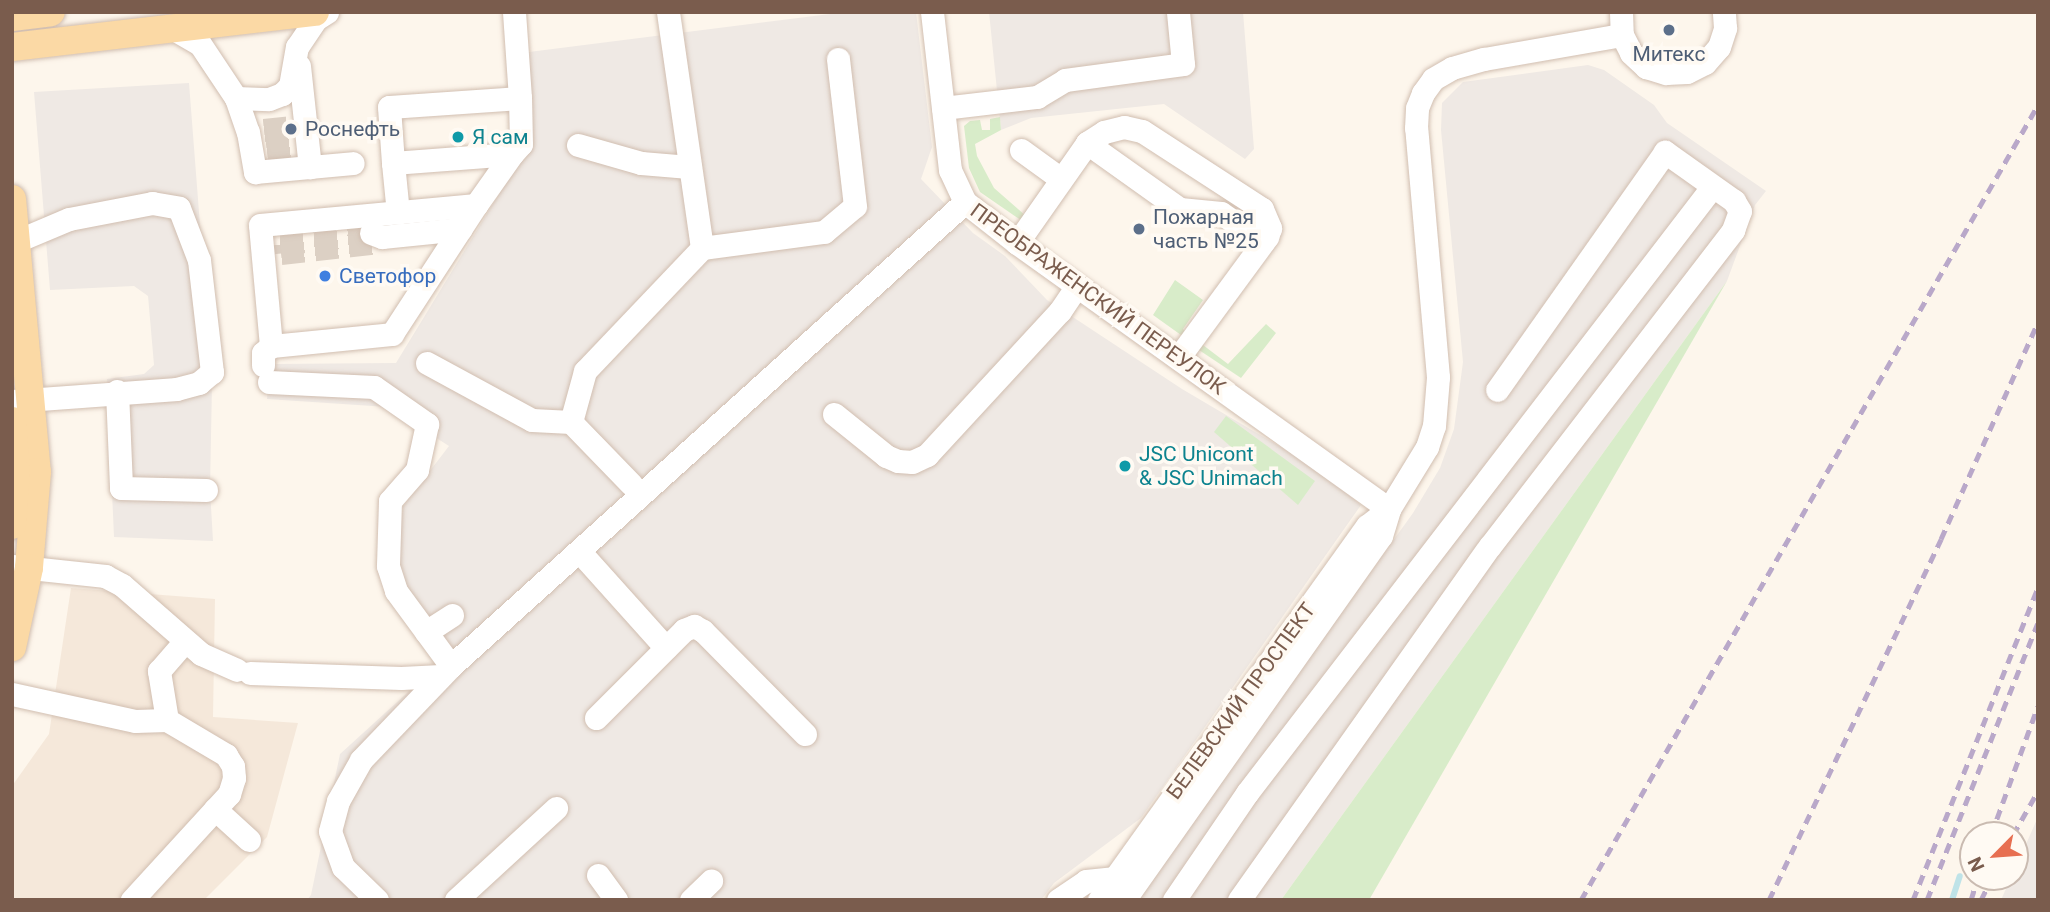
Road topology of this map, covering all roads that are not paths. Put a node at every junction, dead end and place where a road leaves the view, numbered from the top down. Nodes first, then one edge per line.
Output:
1 (51, 12) edge
2 (314, 12) edge
3 (327, 12) edge
4 (514, 12) edge
5 (668, 12) edge
6 (932, 12) edge
7 (1178, 12) edge
8 (1724, 12) edge
9 (12, 17) edge
10 (1621, 23) edge
11 (172, 28) junction
12 (12, 47) edge
13 (297, 47) junction
14 (838, 59) dead end
15 (236, 98) junction
16 (520, 98) junction
17 (943, 108) junction
18 (302, 143) junction
19 (1087, 143) junction
20 (578, 145) dead end
21 (1021, 150) dead end
22 (512, 154) junction
23 (353, 163) dead end
24 (393, 163) junction
25 (689, 167) junction
26 (1061, 179) junction
27 (1712, 187) junction
28 (12, 199) edge
29 (965, 202) junction
30 (477, 205) junction
31 (398, 212) junction
32 (461, 229) junction
33 (375, 238) tunnel mouth
34 (1263, 242) junction
35 (14, 243) edge
36 (1017, 243) junction
37 (702, 248) junction
38 (1077, 286) junction
39 (1178, 358) junction
40 (427, 363) dead end
41 (267, 364) junction
42 (1497, 390) dead end
43 (117, 391) junction
44 (22, 400) edge
45 (834, 414) dead end
46 (12, 421) edge
47 (571, 422) junction
48 (631, 484) dead end
49 (206, 490) dead end
50 (1389, 509) junction
51 (12, 525) edge
52 (579, 551) junction
53 (21, 567) edge
54 (452, 614) dead end
55 (426, 632) junction
56 (184, 642) junction
57 (12, 647) edge
58 (666, 648) junction
59 (446, 671) junction
60 (12, 694) edge
61 (596, 718) dead end
62 (167, 720) junction
63 (805, 734) dead end
64 (556, 808) dead end
65 (215, 809) junction
66 (249, 840) dead end
67 (598, 875) dead end
68 (711, 881) dead end
69 (1123, 889) edge
70 (132, 900) edge
71 (377, 900) edge
72 (456, 900) edge
73 (616, 900) edge
74 (691, 900) edge
75 (1058, 900) edge
76 (1100, 900) edge
77 (1174, 900) edge
78 (1238, 900) edge

1 - 9 main road
2 - 11 main road
3 - 13 street
4 - 16 street
5 - 25 street
6 - 17 street, ПРЕОБРАЖЕНСКИЙ ПЕРЕУЛОК
7 - 17 street
8 - 10 street
10 - 50 street, БЕЛЕВСКИЙ ПРОСПЕКТ
11 - 12 main road
11 - 15 street
13 - 15 street
13 - 18 street
14 - 37 street
15 - 18 street
16 - 22 street
16 - 24 street
17 - 29 street, ПРЕОБРАЖЕНСКИЙ ПЕРЕУЛОК
18 - 23 street
19 - 26 street
19 - 34 street
19 - 34 street
20 - 25 street
21 - 26 street
22 - 24 street
22 - 30 street
24 - 31 street
25 - 37 street
26 - 36 street
27 - 42 street
27 - 77 street
27 - 78 street
28 - 35 main road
29 - 36 street, ПРЕОБРАЖЕНСКИЙ ПЕРЕУЛОК
29 - 52 street
30 - 31 street
30 - 32 street
31 - 41 street
32 - 33 street
32 - 41 street
34 - 39 street
35 - 43 street
35 - 44 main road
36 - 38 street, ПРЕОБРАЖЕНСКИЙ ПЕРЕУЛОК
37 - 47 street
38 - 39 street, ПРЕОБРАЖЕНСКИЙ ПЕРЕУЛОК
38 - 45 street
39 - 50 street, ПРЕОБРАЖЕНСКИЙ ПЕРЕУЛОК
40 - 47 street
41 - 55 street
43 - 44 street
43 - 49 street
44 - 53 main road
46 - 51 main road
47 - 48 street
50 - 69 street, БЕЛЕВСКИЙ ПРОСПЕКТ
52 - 58 street
52 - 59 street
53 - 56 street
53 - 57 main road
54 - 55 street
55 - 59 street
56 - 59 street
56 - 62 street
58 - 61 street
58 - 63 street
59 - 71 street
60 - 62 street
62 - 65 street
64 - 72 street
65 - 66 street
65 - 70 street
67 - 73 street
68 - 74 street
69 - 75 street
69 - 76 street, БЕЛЕВСКИЙ ПРОСПЕКТ

